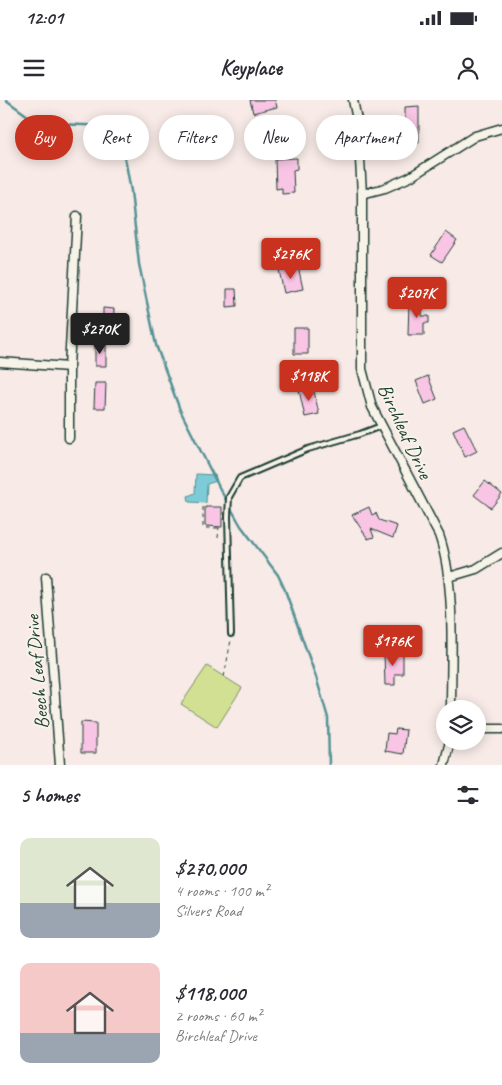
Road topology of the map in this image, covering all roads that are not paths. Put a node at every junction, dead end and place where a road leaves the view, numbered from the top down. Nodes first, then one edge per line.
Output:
1 (353, 100) edge
2 (502, 128) edge
3 (362, 194) junction
4 (78, 216) dead end
5 (0, 362) edge
6 (68, 367) junction
7 (381, 426) junction
8 (69, 438) dead end
9 (502, 554) edge
10 (46, 577) dead end
11 (449, 577) junction
12 (231, 634) road end
13 (451, 700) edge
14 (486, 729) edge
15 (502, 730) edge
16 (448, 750) edge
17 (60, 765) edge
18 (444, 765) edge

1 - 3 street, Birchleaf Drive
2 - 3 street
3 - 7 street, Birchleaf Drive
4 - 6 street
5 - 6 street
6 - 8 street
7 - 11 street, Birchleaf Drive
7 - 12 lane
9 - 11 street
10 - 17 street, Beech Leaf Drive
11 - 13 street, Birchleaf Drive
14 - 15 street
16 - 18 street

